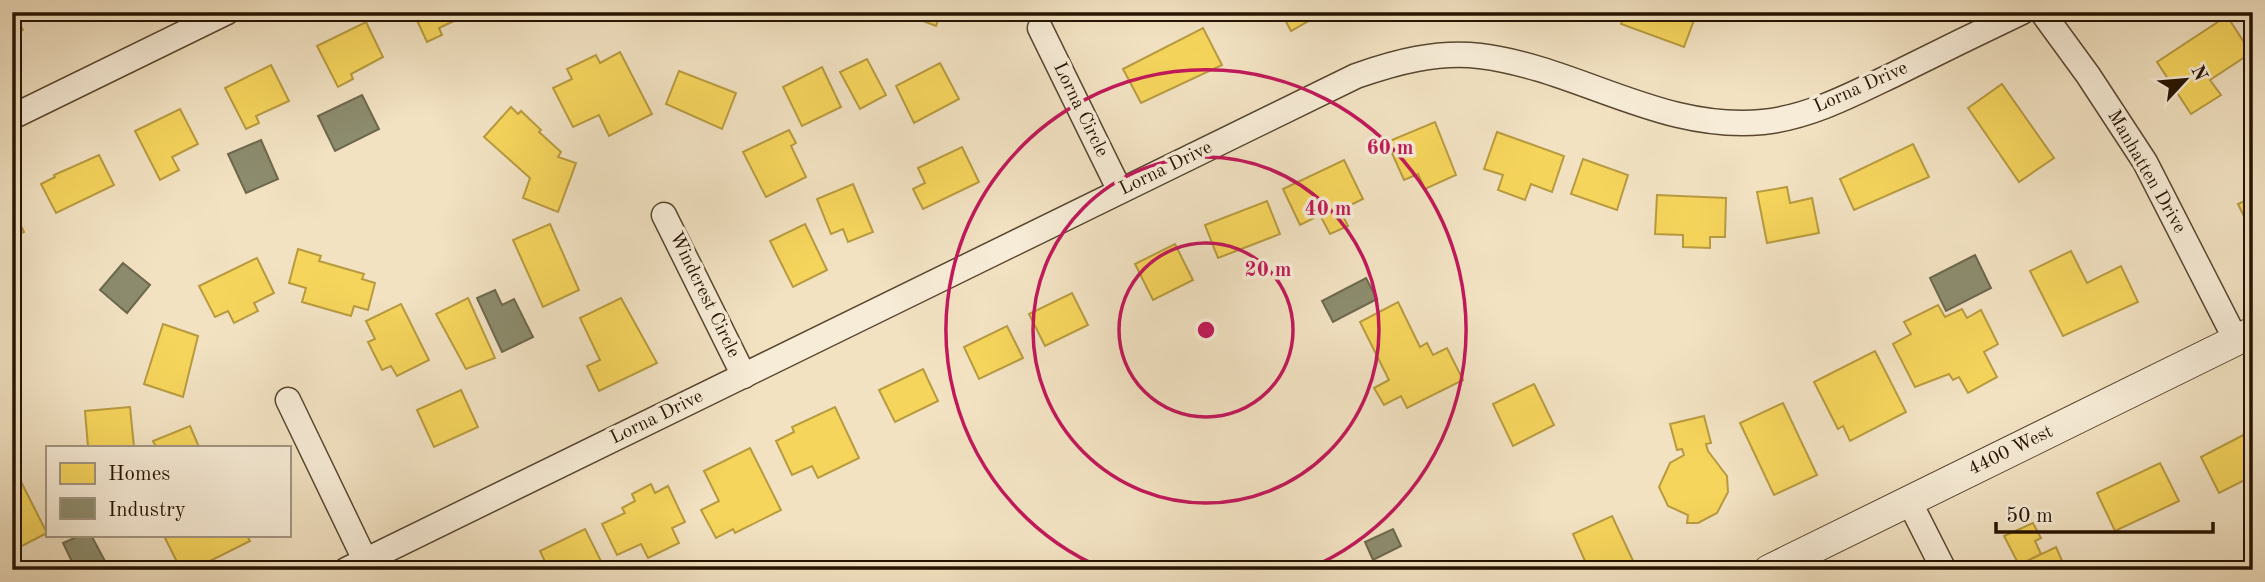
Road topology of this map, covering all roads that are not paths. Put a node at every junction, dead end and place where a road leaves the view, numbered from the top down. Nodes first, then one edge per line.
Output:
1 (227, 12) edge
2 (2022, 12) edge
3 (2042, 12) edge
4 (1040, 28) dead end
5 (12, 117) edge
6 (1120, 191) junction
7 (664, 215) dead end
8 (2245, 336) edge
9 (744, 376) junction
10 (288, 400) dead end
11 (1909, 501) junction
12 (355, 565) edge
13 (1769, 570) edge
14 (1944, 570) edge

1 - 5 street
2 - 6 street, Lorna Drive
3 - 8 street, Manhatten Drive
4 - 6 street, Lorna Circle
6 - 9 street, Lorna Drive
7 - 9 street, Windcrest Circle
8 - 11 street, 4400 West
9 - 12 street, Lorna Drive
10 - 12 street
11 - 13 street, 4400 West
11 - 14 street

